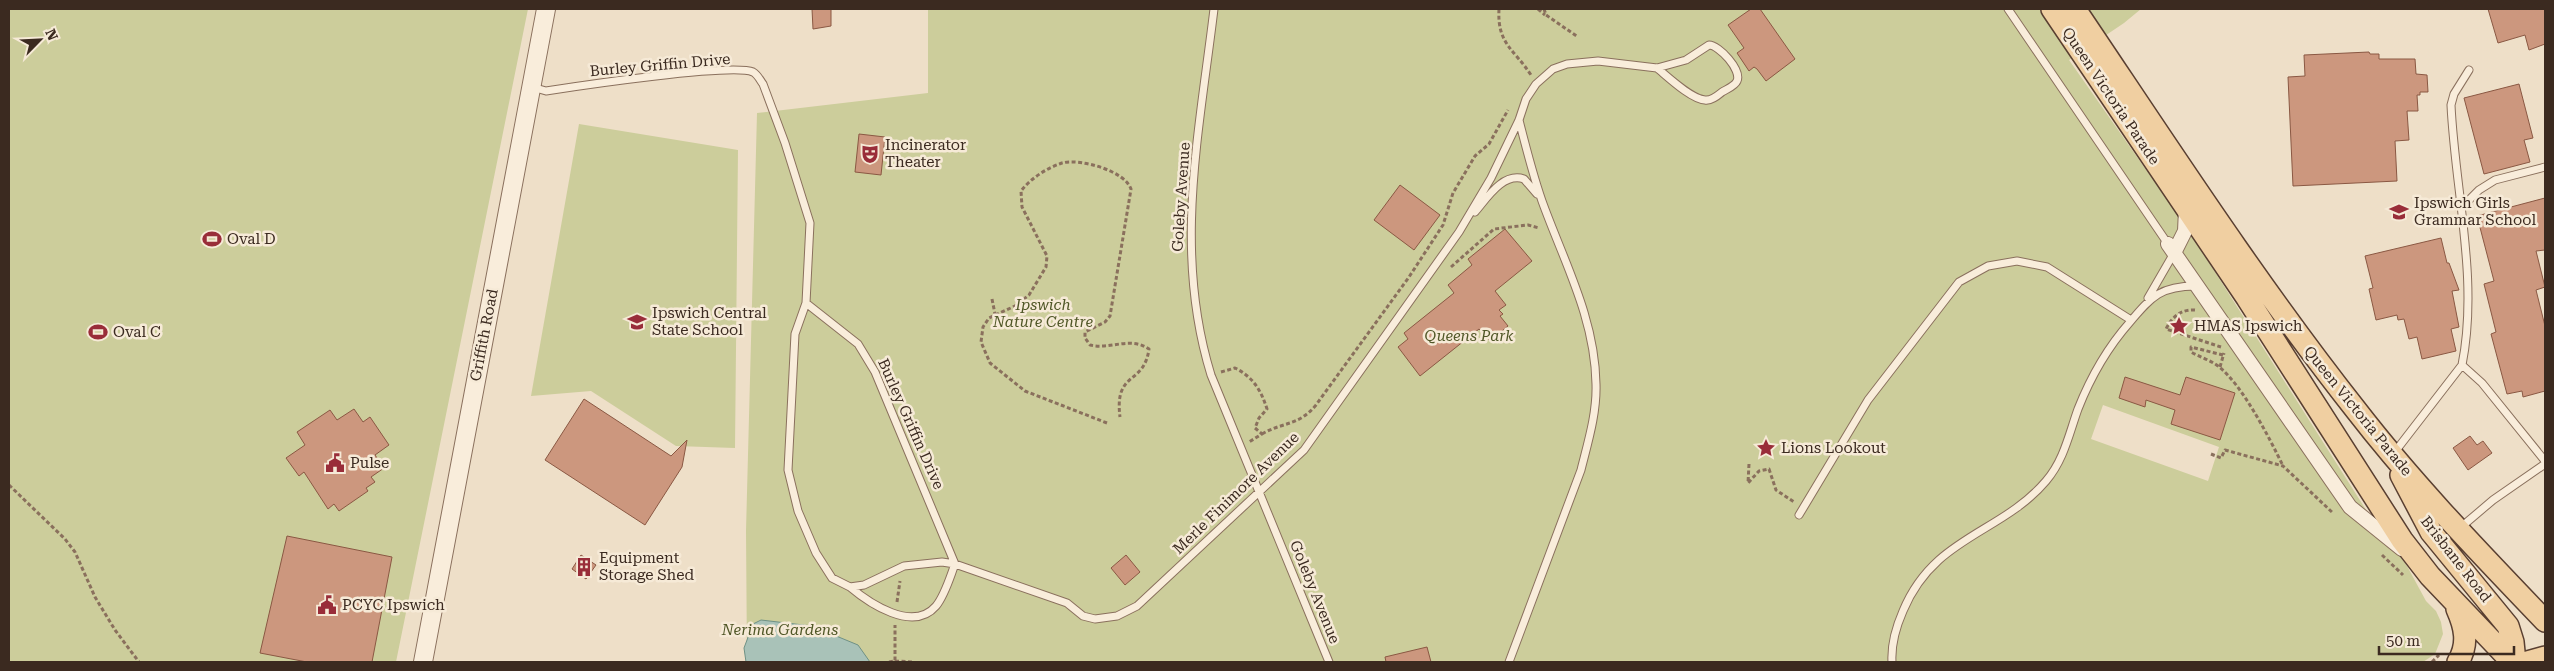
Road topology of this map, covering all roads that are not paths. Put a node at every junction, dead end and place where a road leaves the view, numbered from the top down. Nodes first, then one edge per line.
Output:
1 (546, 9) edge
2 (1214, 9) edge
3 (2008, 9) edge
4 (2052, 9) edge
5 (2075, 9) edge
6 (1657, 68) junction
7 (2469, 70) dead end
8 (532, 87) junction
9 (1519, 120) junction
10 (2545, 167) edge
11 (1542, 201) junction
12 (2185, 206) junction
13 (2460, 208) junction
14 (1459, 232) junction
15 (2171, 249) junction
16 (2196, 286) junction
17 (806, 303) junction
18 (2142, 306) junction
19 (2131, 320) junction
20 (2462, 365) junction
21 (2392, 455) junction
22 (2545, 462) edge
23 (1260, 490) junction
24 (1799, 515) dead end
25 (2457, 530) junction
26 (2416, 559) junction
27 (955, 564) junction
28 (850, 587) junction
29 (2454, 602) junction
30 (2545, 621) edge
31 (2545, 657) edge
32 (423, 662) edge
33 (1329, 662) edge
34 (1508, 662) edge
35 (1892, 662) edge
36 (2458, 662) edge
37 (2513, 662) edge
38 (2527, 662) edge

1 - 8 street, Griffith Road
2 - 23 lane, Goleby Avenue
3 - 15 lane
4 - 12 main road, Queen Victoria Parade
5 - 21 main road, Queen Victoria Parade
6 - 6 lane
6 - 9 lane
7 - 13 lane
8 - 17 lane, Burley Griffin Drive
8 - 32 street, Griffith Road
9 - 11 lane, Merle Finimore Avenue
9 - 14 lane, Merle Finimore Avenue
10 - 13 lane
11 - 14 lane, Merle Finimore Avenue
11 - 34 lane, Merle Finimore Avenue
12 - 15 street
12 - 26 main road, Queen Victoria Parade
13 - 20 lane
14 - 23 lane, Merle Finimore Avenue
15 - 16 street, Queen Victoria Parade
15 - 18 lane
16 - 18 lane
16 - 26 street, Queen Victoria Parade
17 - 27 lane, Burley Griffin Drive
17 - 28 lane
18 - 19 lane
19 - 24 lane
19 - 35 lane
20 - 21 lane
20 - 22 lane
21 - 25 main road, Queen Victoria Parade
21 - 37 main road, Brisbane Road
22 - 25 lane
23 - 27 lane, Merle Finimore Avenue
23 - 33 lane, Goleby Avenue
25 - 30 main road, Queen Victoria Parade
26 - 29 main road, Queen Victoria Parade
27 - 28 lane, Merle Finimore Avenue
27 - 28 lane
29 - 36 main road
29 - 37 main road, Queen Victoria Parade
31 - 38 main road

